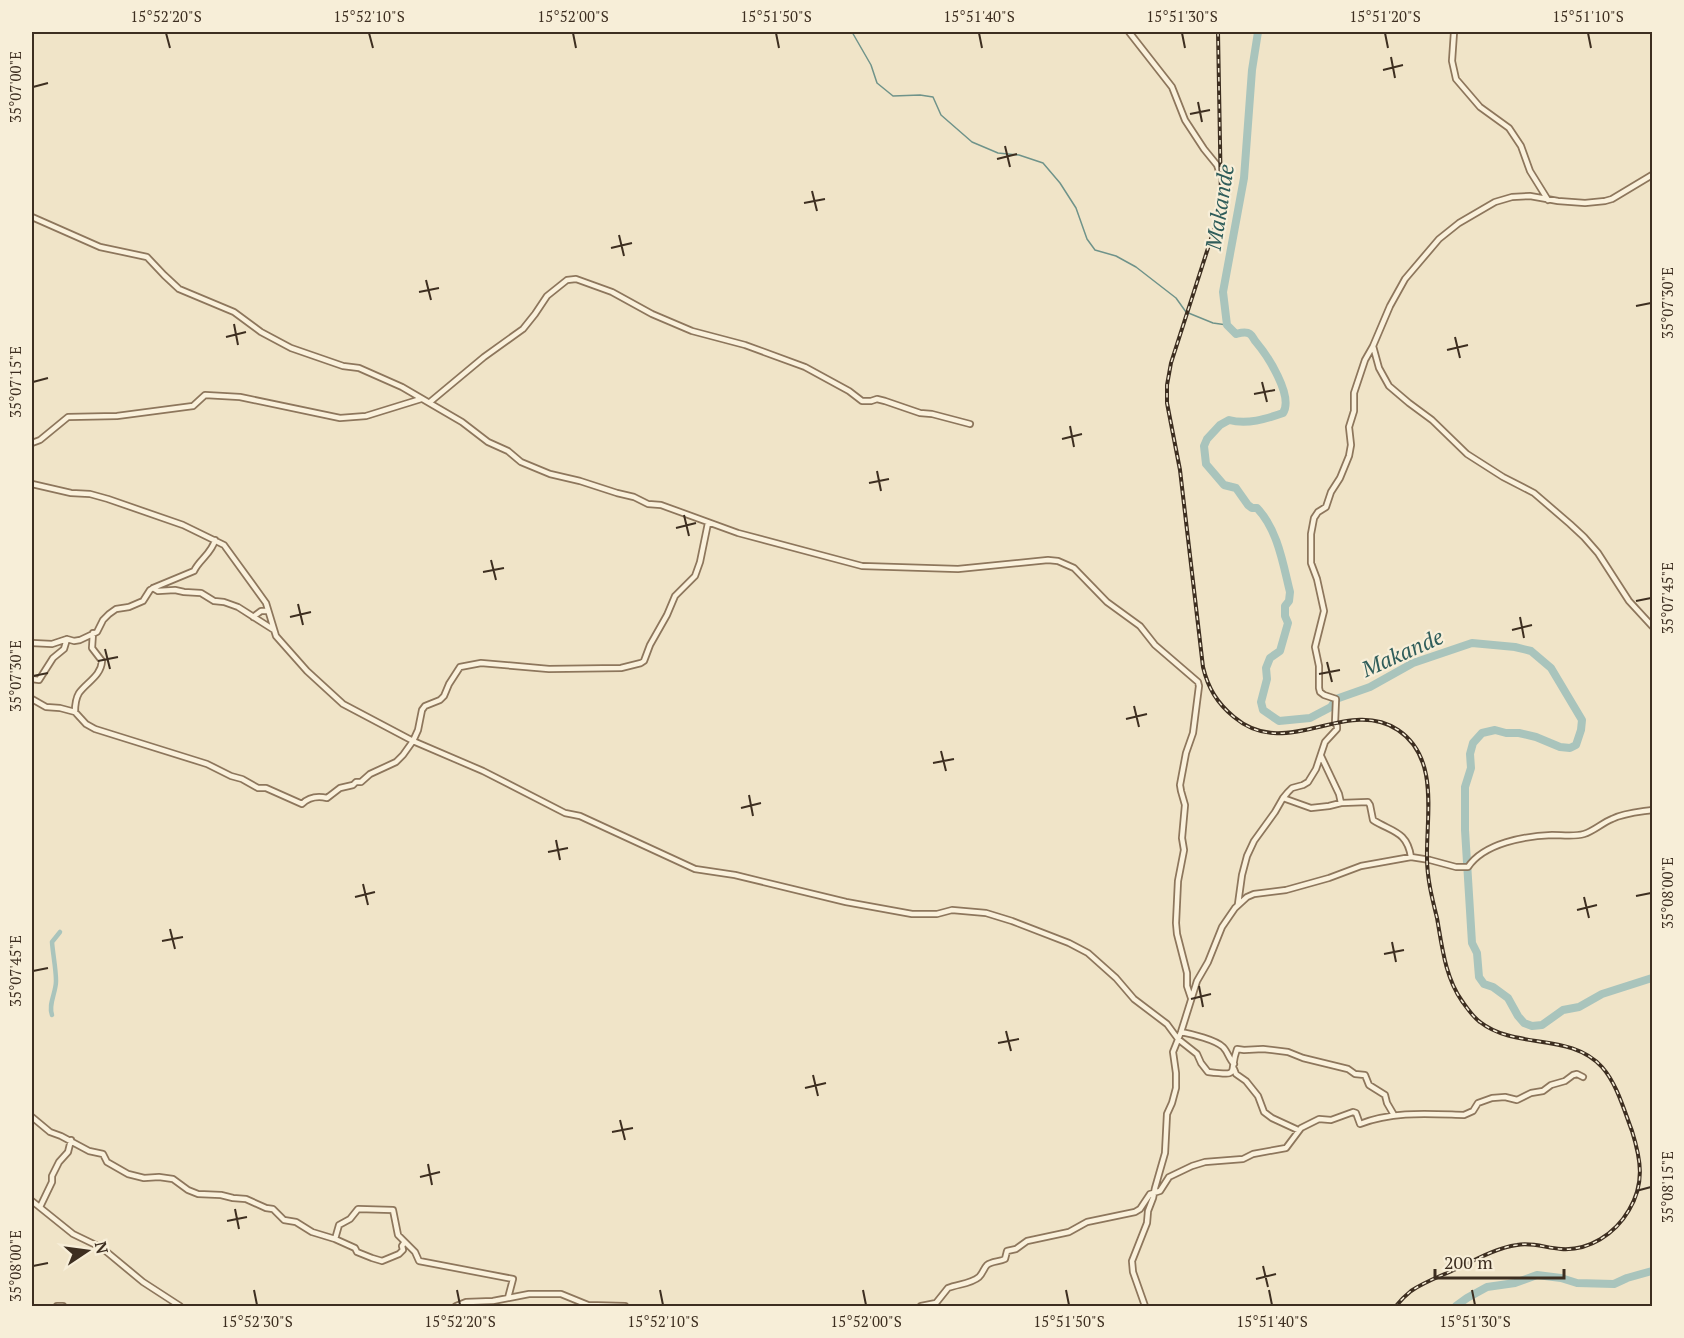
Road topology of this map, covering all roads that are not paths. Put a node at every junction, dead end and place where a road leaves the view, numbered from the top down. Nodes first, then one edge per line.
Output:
1 (1129, 32) edge
2 (1454, 32) edge
3 (1220, 174) dead end
4 (1653, 175) edge
5 (1548, 200) junction
6 (32, 218) edge
7 (1373, 346) junction
8 (421, 399) junction
9 (430, 402) junction
10 (970, 424) dead end
11 (32, 443) edge
12 (32, 484) edge
13 (708, 523) junction
14 (215, 540) junction
15 (153, 588) junction
16 (268, 611) junction
17 (253, 617) junction
18 (1653, 626) edge
19 (274, 630) junction
20 (93, 633) junction
21 (67, 639) junction
22 (32, 643) edge
23 (32, 679) edge
24 (32, 699) edge
25 (75, 712) junction
26 (413, 741) junction
27 (1321, 756) junction
28 (1282, 798) junction
29 (1341, 803) junction
30 (1653, 810) edge
31 (1410, 857) junction
32 (1238, 904) junction
33 (1191, 998) junction
34 (1181, 1032) junction
35 (1178, 1040) junction
36 (1234, 1066) junction
37 (1583, 1077) dead end
38 (1394, 1115) junction
39 (32, 1117) edge
40 (1298, 1130) junction
41 (71, 1140) junction
42 (1154, 1193) junction
43 (32, 1201) edge
44 (40, 1207) junction
45 (334, 1239) junction
46 (404, 1243) junction
47 (508, 1298) junction
48 (57, 1306) edge
49 (63, 1306) edge
50 (180, 1306) edge
51 (456, 1306) edge
52 (625, 1306) edge
53 (921, 1306) edge
54 (1145, 1306) edge

1 - 3 street
2 - 5 street
4 - 5 street
5 - 7 street
6 - 8 street
7 - 18 street
7 - 27 street
8 - 9 street
8 - 11 street
9 - 10 street
9 - 13 street
12 - 14 street
13 - 26 street
13 - 33 street
14 - 15 street
14 - 16 street
15 - 17 street
15 - 20 street
16 - 17 street
16 - 19 street
17 - 19 street
19 - 26 street
20 - 21 street
20 - 25 street
21 - 22 street
21 - 23 street
24 - 25 street
25 - 26 street
26 - 35 street
27 - 28 street
27 - 29 street
28 - 29 street
28 - 32 street
29 - 31 street
30 - 31 street
31 - 32 street
32 - 33 street
33 - 34 street
34 - 35 street
34 - 36 street
35 - 36 street
35 - 42 street
36 - 38 street
36 - 40 street
37 - 38 street
38 - 40 street
39 - 41 street
40 - 42 street
41 - 44 street
41 - 45 street
42 - 53 street
42 - 54 street
43 - 44 street
44 - 50 street
45 - 46 street
45 - 46 street
46 - 47 street
47 - 51 street
47 - 52 street
48 - 49 street

